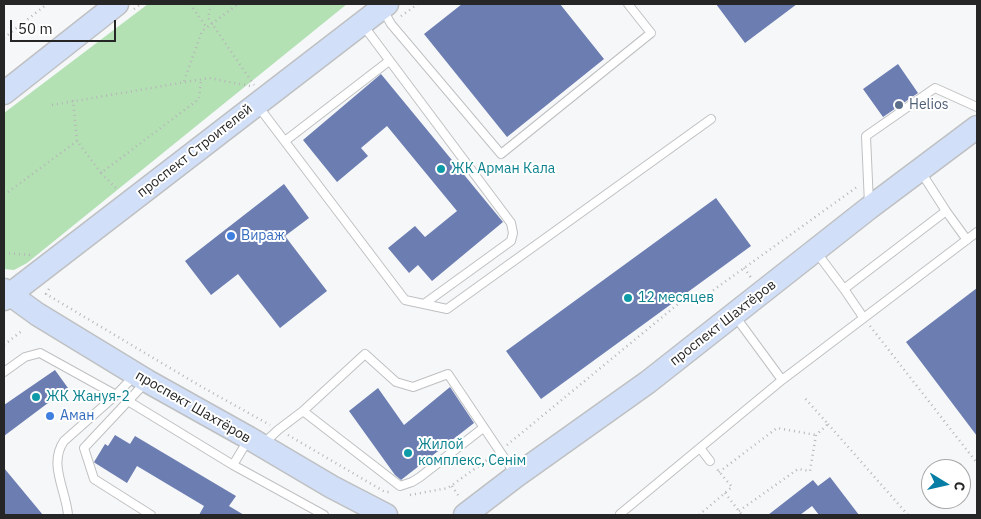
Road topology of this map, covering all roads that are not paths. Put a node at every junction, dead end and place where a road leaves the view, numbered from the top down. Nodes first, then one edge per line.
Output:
1 (117, 4) edge
2 (628, 4) edge
3 (384, 6) edge
4 (362, 23) junction
5 (389, 61) junction
6 (4, 92) edge
7 (256, 104) junction
8 (977, 107) edge
9 (711, 119) dead end
10 (977, 127) edge
11 (284, 141) junction
12 (920, 170) junction
13 (869, 208) junction
14 (946, 211) junction
15 (977, 232) edge
16 (967, 240) junction
17 (816, 251) junction
18 (844, 289) junction
19 (6, 295) edge
20 (424, 304) junction
21 (734, 314) junction
22 (863, 317) junction
23 (4, 372) edge
24 (141, 378) junction
25 (782, 380) junction
26 (116, 395) junction
27 (128, 401) junction
28 (304, 411) junction
29 (483, 428) junction
30 (255, 442) junction
31 (700, 448) junction
32 (710, 461) road end
33 (233, 465) junction
34 (516, 476) junction
35 (620, 514) dead end
36 (68, 515) edge
37 (151, 515) edge
38 (324, 515) edge
39 (386, 515) edge
40 (465, 515) edge

1 - 6 main road
2 - 3 lane
3 - 4 main road, проспект Строителей
4 - 5 lane
4 - 7 main road, проспект Строителей
5 - 11 lane
5 - 20 lane
7 - 11 lane
7 - 19 main road, проспект Строителей
8 - 13 lane
9 - 20 lane
10 - 12 main road, проспект Шахтёров
11 - 20 lane
12 - 13 main road, проспект Шахтёров
12 - 14 lane
13 - 17 main road, проспект Шахтёров
14 - 16 lane
14 - 18 lane
15 - 16 lane
16 - 22 lane
17 - 18 lane
17 - 21 main road, проспект Шахтёров
18 - 22 lane
19 - 24 main road, проспект Шахтёров
21 - 25 lane
21 - 34 main road, проспект Шахтёров
22 - 25 lane
23 - 26 lane
24 - 26 lane
24 - 27 lane
24 - 30 main road, проспект Шахтёров
25 - 31 lane
26 - 36 lane
27 - 33 lane
27 - 37 lane
28 - 29 lane
28 - 29 lane
28 - 30 lane
29 - 34 lane
30 - 33 lane
30 - 39 main road, проспект Шахтёров
31 - 32 lane
31 - 35 lane
33 - 38 lane
34 - 40 main road, проспект Шахтёров

